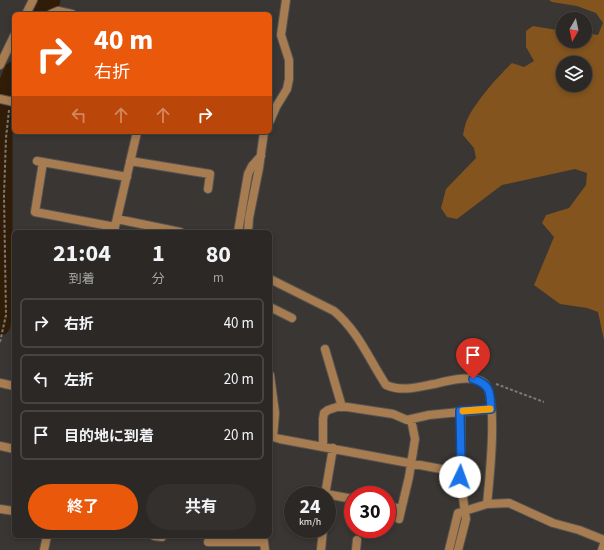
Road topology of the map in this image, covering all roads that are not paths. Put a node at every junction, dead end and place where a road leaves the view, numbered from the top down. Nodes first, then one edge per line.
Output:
1 (33, 0) edge
2 (286, 0) edge
3 (27, 12) edge
4 (12, 40) edge
5 (0, 65) edge
6 (0, 99) edge
7 (12, 99) edge
8 (272, 116) edge
9 (137, 134) edge
10 (264, 134) edge
11 (260, 156) junction
12 (130, 161) junction
13 (127, 177) junction
14 (208, 189) dead end
15 (115, 226) edge
16 (158, 230) edge
17 (238, 230) edge
18 (248, 230) edge
19 (272, 279) edge
20 (272, 308) edge
21 (292, 318) dead end
22 (325, 349) dead end
23 (0, 383) edge
24 (12, 386) edge
25 (272, 390) edge
26 (342, 407) junction
27 (491, 409) junction
28 (460, 411) junction
29 (411, 419) junction
30 (272, 436) edge
31 (0, 446) edge
32 (323, 447) junction
33 (333, 448) junction
34 (12, 449) edge
35 (411, 463) junction
36 (457, 473) junction
37 (327, 486) edge
38 (487, 504) junction
39 (396, 508) edge
40 (0, 509) edge
41 (401, 509) junction
42 (465, 510) junction
43 (12, 511) edge
44 (399, 519) dead end
45 (47, 538) edge
46 (322, 538) edge
47 (357, 540) dead end
48 (604, 540) edge
49 (208, 542) dead end
50 (264, 543) edge
51 (604, 544) edge
52 (44, 550) edge
53 (321, 550) edge
54 (356, 550) edge
55 (448, 550) edge
56 (458, 550) edge
57 (602, 550) edge

1 - 3 street
2 - 8 street
4 - 5 street
6 - 7 street
9 - 12 street
10 - 11 street
11 - 17 street
11 - 18 street
12 - 13 street
12 - 14 street
13 - 15 street
13 - 15 street
15 - 16 street
19 - 27 street
20 - 21 street
22 - 26 street
23 - 24 street
25 - 30 street
26 - 29 street
26 - 32 street
27 - 28 street
27 - 38 street
28 - 29 street
28 - 36 street
29 - 35 street
30 - 32 street
31 - 34 street
32 - 33 street
33 - 35 street
33 - 37 street
35 - 36 street
35 - 41 street
36 - 42 street
38 - 42 street
38 - 48 street
39 - 41 street
40 - 43 street
41 - 44 street
42 - 55 street
42 - 56 street
45 - 52 street
46 - 53 street
47 - 54 street
49 - 50 street
51 - 57 street

